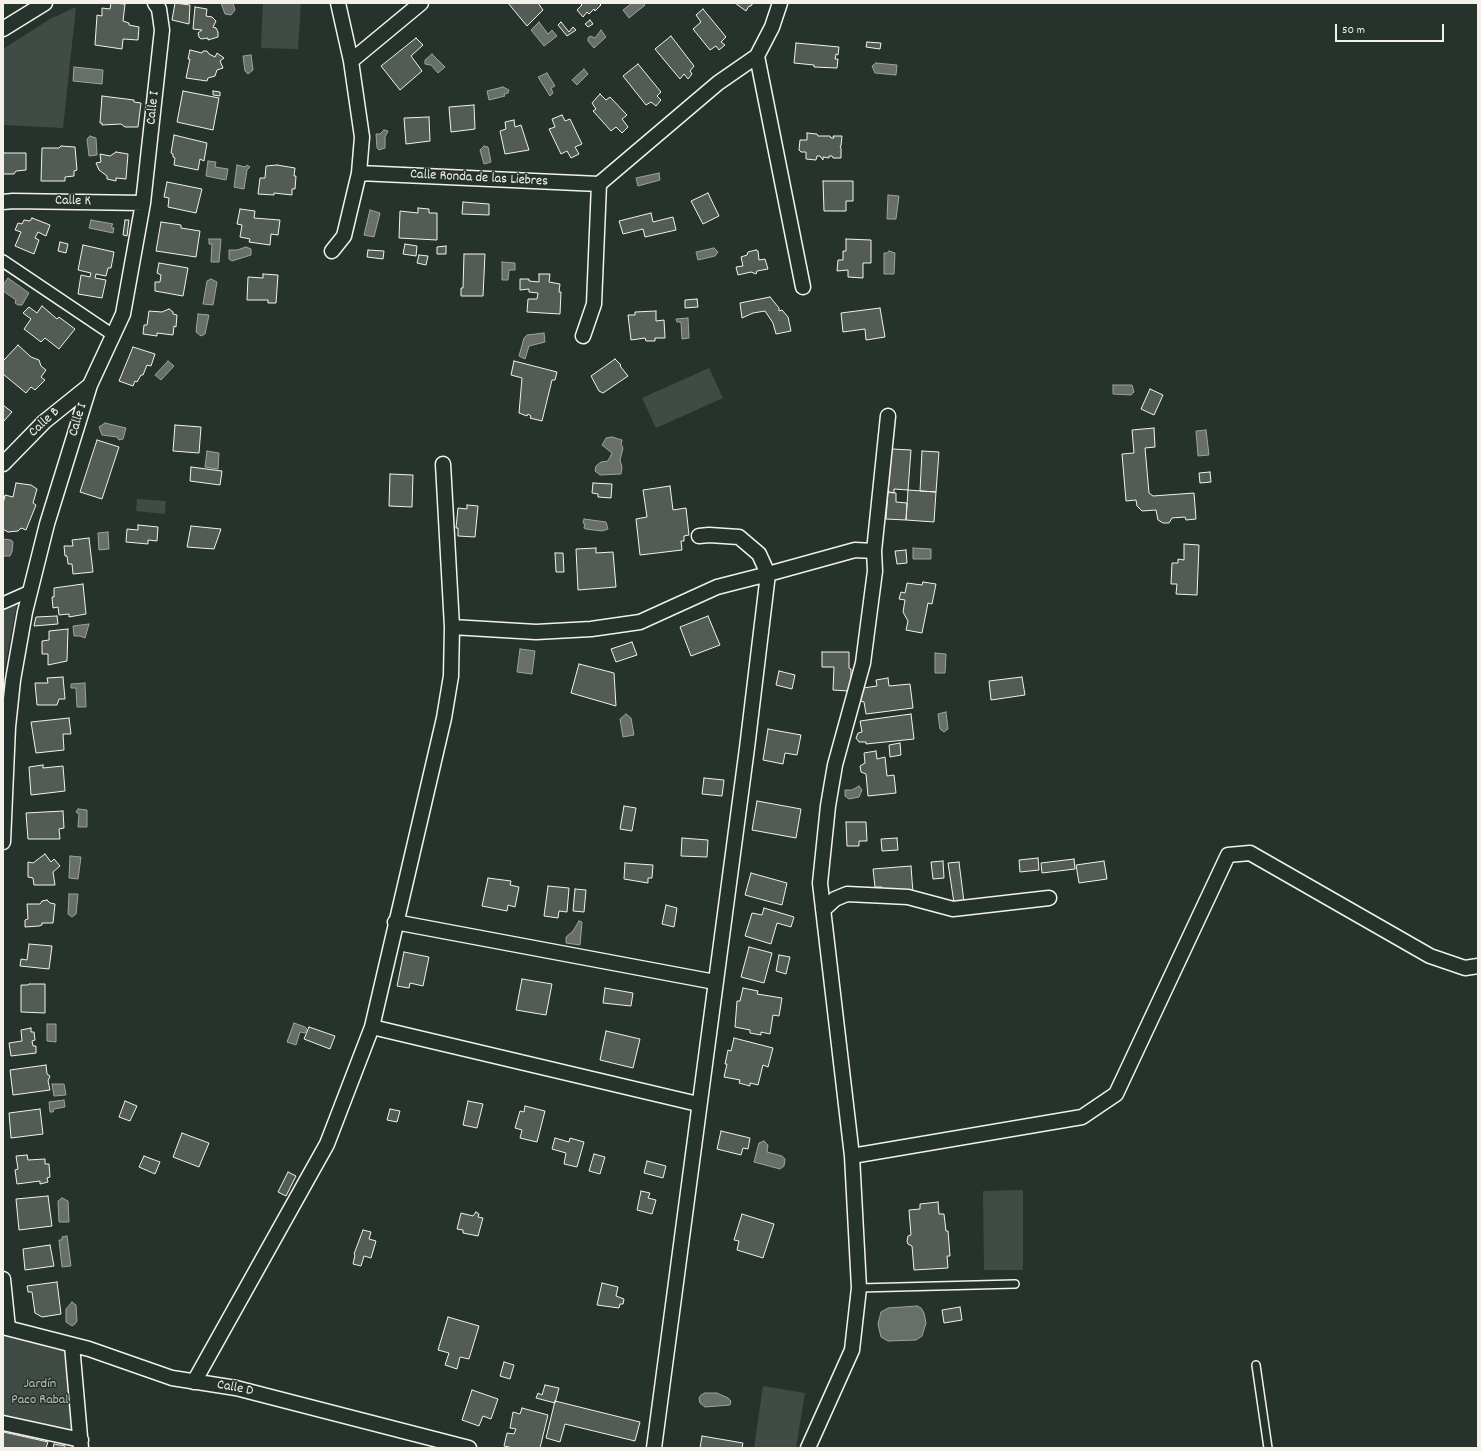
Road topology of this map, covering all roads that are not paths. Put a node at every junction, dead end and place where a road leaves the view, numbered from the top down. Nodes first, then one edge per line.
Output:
1 (45, 3) edge
2 (155, 3) edge
3 (338, 3) edge
4 (422, 3) edge
5 (780, 3) edge
6 (3, 29) edge
7 (757, 56) junction
8 (351, 61) junction
9 (359, 173) junction
10 (599, 184) junction
11 (3, 202) edge
12 (143, 203) junction
13 (332, 251) dead end
14 (3, 261) edge
15 (803, 287) dead end
16 (113, 335) junction
17 (583, 336) dead end
18 (90, 385) junction
19 (888, 416) dead end
20 (3, 464) edge
21 (442, 464) dead end
22 (699, 536) dead end
23 (874, 551) junction
24 (768, 574) junction
25 (30, 591) junction
26 (3, 603) edge
27 (452, 627) junction
28 (5, 745) edge
29 (3, 842) edge
30 (1049, 898) dead end
31 (823, 910) junction
32 (395, 922) junction
33 (1478, 966) edge
34 (715, 982) junction
35 (372, 1027) junction
36 (698, 1104) junction
37 (852, 1156) junction
38 (3, 1279) edge
39 (1015, 1284) dead end
40 (858, 1288) junction
41 (6, 1328) edge
42 (72, 1345) junction
43 (1256, 1365) dead end
44 (194, 1382) junction
45 (3, 1423) edge
46 (81, 1444) edge
47 (469, 1448) edge
48 (654, 1448) edge
49 (808, 1448) edge
50 (1268, 1448) edge

1 - 6 street
2 - 12 street, Calle I
3 - 8 street
4 - 8 street
5 - 7 street
7 - 10 street
7 - 15 street
8 - 9 street
9 - 10 street, Calle Ronda de las Liebres
9 - 13 street
10 - 17 street
11 - 12 street, Calle K
12 - 16 street, Calle I
14 - 16 street
16 - 18 street, Calle I
18 - 20 street, Calle B
18 - 25 street, Calle I
19 - 23 street
21 - 27 street
22 - 24 street
23 - 24 street
23 - 31 street
24 - 27 street
24 - 34 street
25 - 26 street
25 - 28 street, Calle I
27 - 32 street
28 - 29 street, Calle I
30 - 31 street
31 - 37 street
32 - 34 street
32 - 35 street
33 - 37 street
34 - 36 street
35 - 36 street
35 - 44 street
36 - 48 street
37 - 40 street
38 - 41 street
39 - 40 lane
40 - 49 street
41 - 42 street, Calle D
42 - 44 street, Calle D
42 - 46 street
43 - 50 lane
44 - 47 street, Calle D
45 - 46 street

